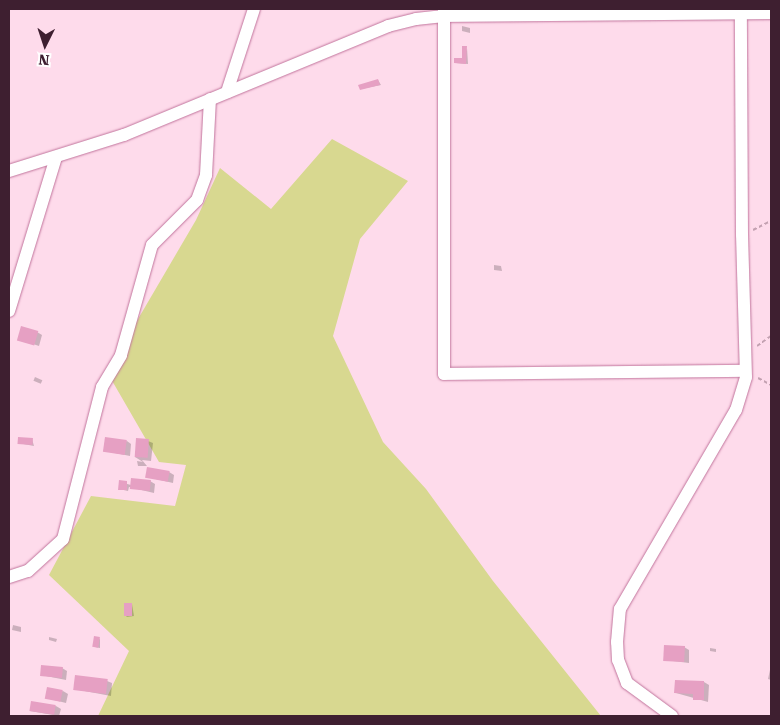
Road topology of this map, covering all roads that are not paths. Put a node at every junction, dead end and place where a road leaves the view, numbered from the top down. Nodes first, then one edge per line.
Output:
1 (254, 9) edge
2 (741, 11) edge
3 (444, 12) edge
4 (771, 13) edge
5 (227, 92) junction
6 (210, 99) junction
7 (56, 157) junction
8 (9, 171) edge
9 (9, 311) edge
10 (744, 371) junction
11 (9, 577) edge
12 (672, 716) edge

1 - 5 street
2 - 3 street
2 - 4 street
2 - 10 street
3 - 5 street
3 - 10 street
5 - 6 street
6 - 7 street
6 - 11 street
7 - 8 street
7 - 9 street
10 - 12 street

